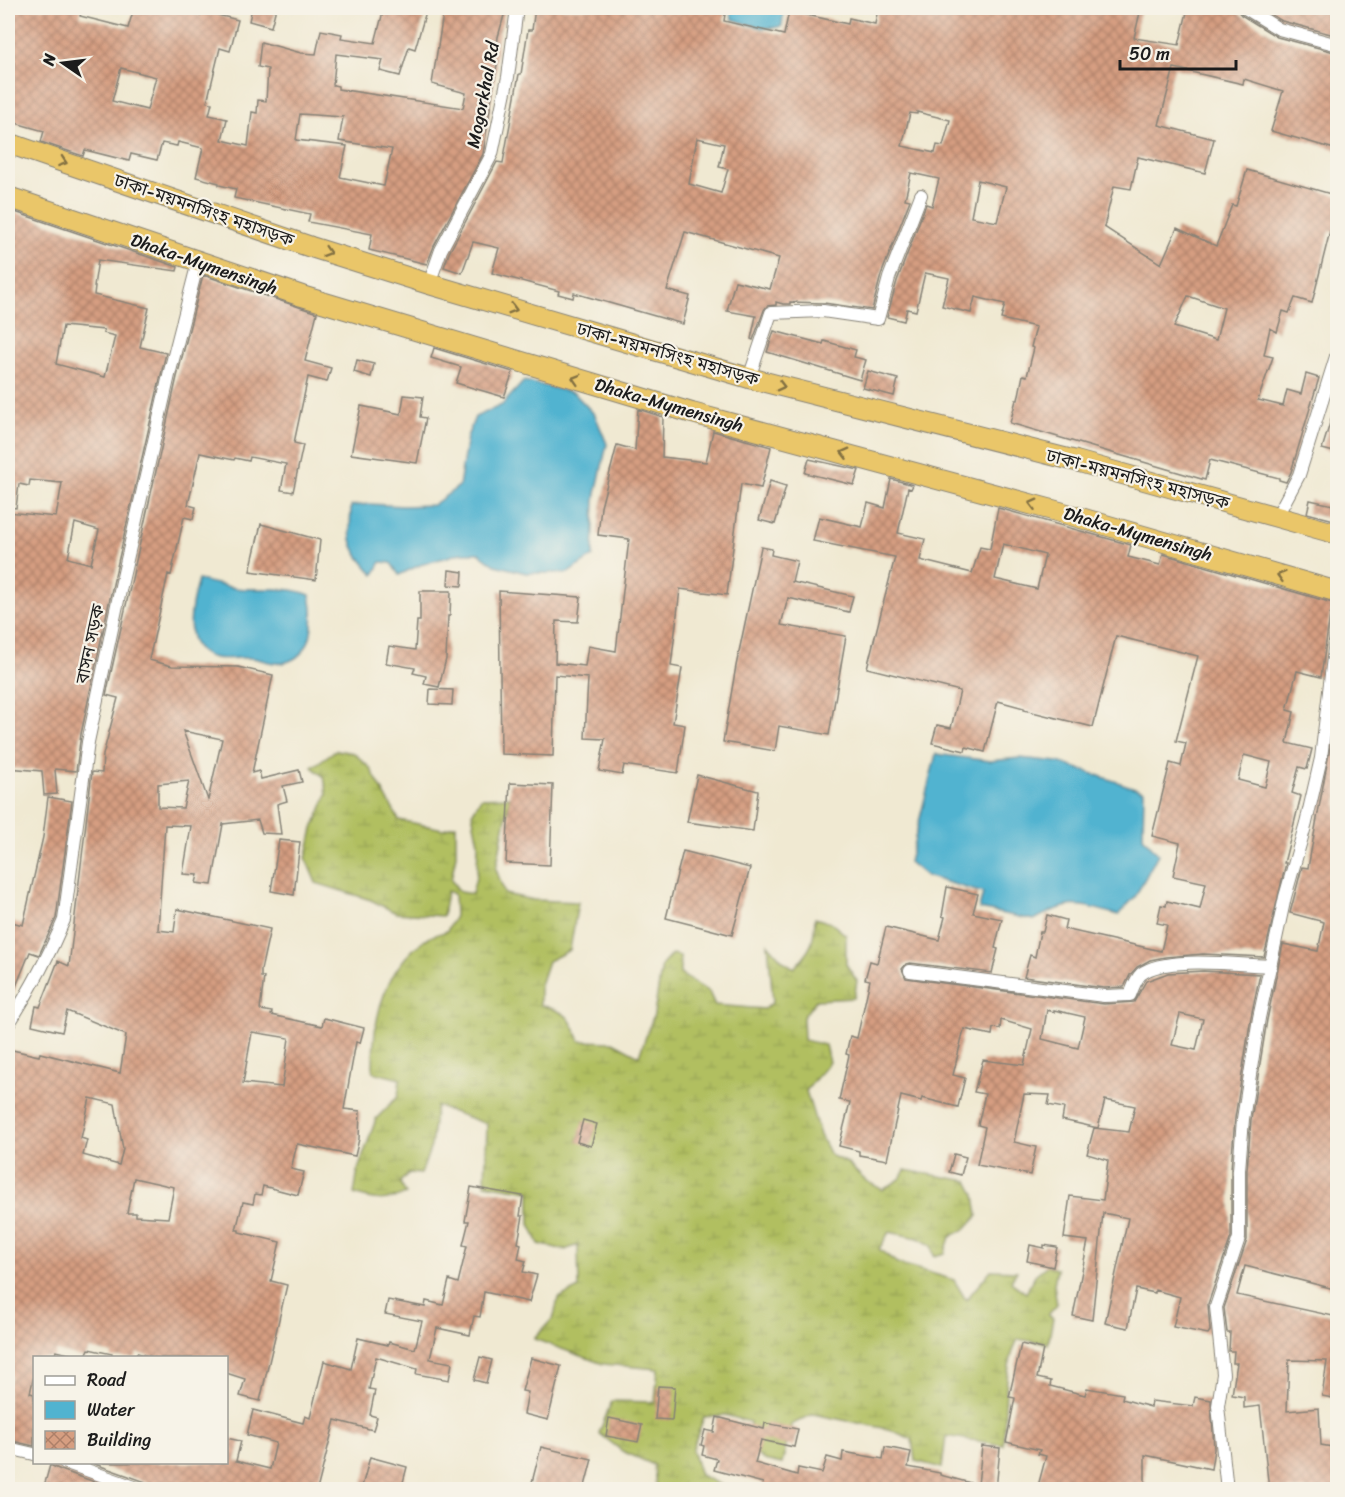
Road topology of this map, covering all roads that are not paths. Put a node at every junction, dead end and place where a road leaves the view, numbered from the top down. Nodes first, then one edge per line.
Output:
1 (516, 8) edge
2 (1245, 8) edge
3 (1338, 45) edge
4 (8, 143) edge
5 (921, 195) dead end
6 (8, 196) edge
7 (198, 262) junction
8 (429, 284) junction
9 (1338, 350) edge
10 (749, 378) junction
11 (1276, 516) junction
12 (1338, 534) edge
13 (1338, 592) edge
14 (1338, 616) edge
15 (1270, 966) junction
16 (910, 971) dead end
17 (8, 1025) edge
18 (8, 1448) edge
19 (33, 1454) edge
20 (70, 1464) edge
21 (143, 1490) edge
22 (1227, 1490) edge

1 - 8 street, Mogorkhal Rd
2 - 3 street
4 -> 8 highway, ঢাকা-ময়মনসিংহ মহাসড়ক
5 - 10 street
6 - 7 highway, Dhaka-Mymensingh
13 -> 7 highway, Dhaka-Mymensingh
7 - 17 street, বাসন সড়ক
8 -> 10 highway, ঢাকা-ময়মনসিংহ মহাসড়ক
9 - 11 street
10 -> 11 highway, ঢাকা-ময়মনসিংহ মহাসড়ক
11 - 12 highway, ঢাকা-ময়মনসিংহ মহাসড়ক
14 - 15 street
15 - 16 street
15 - 22 street
18 - 19 street
20 - 21 street

